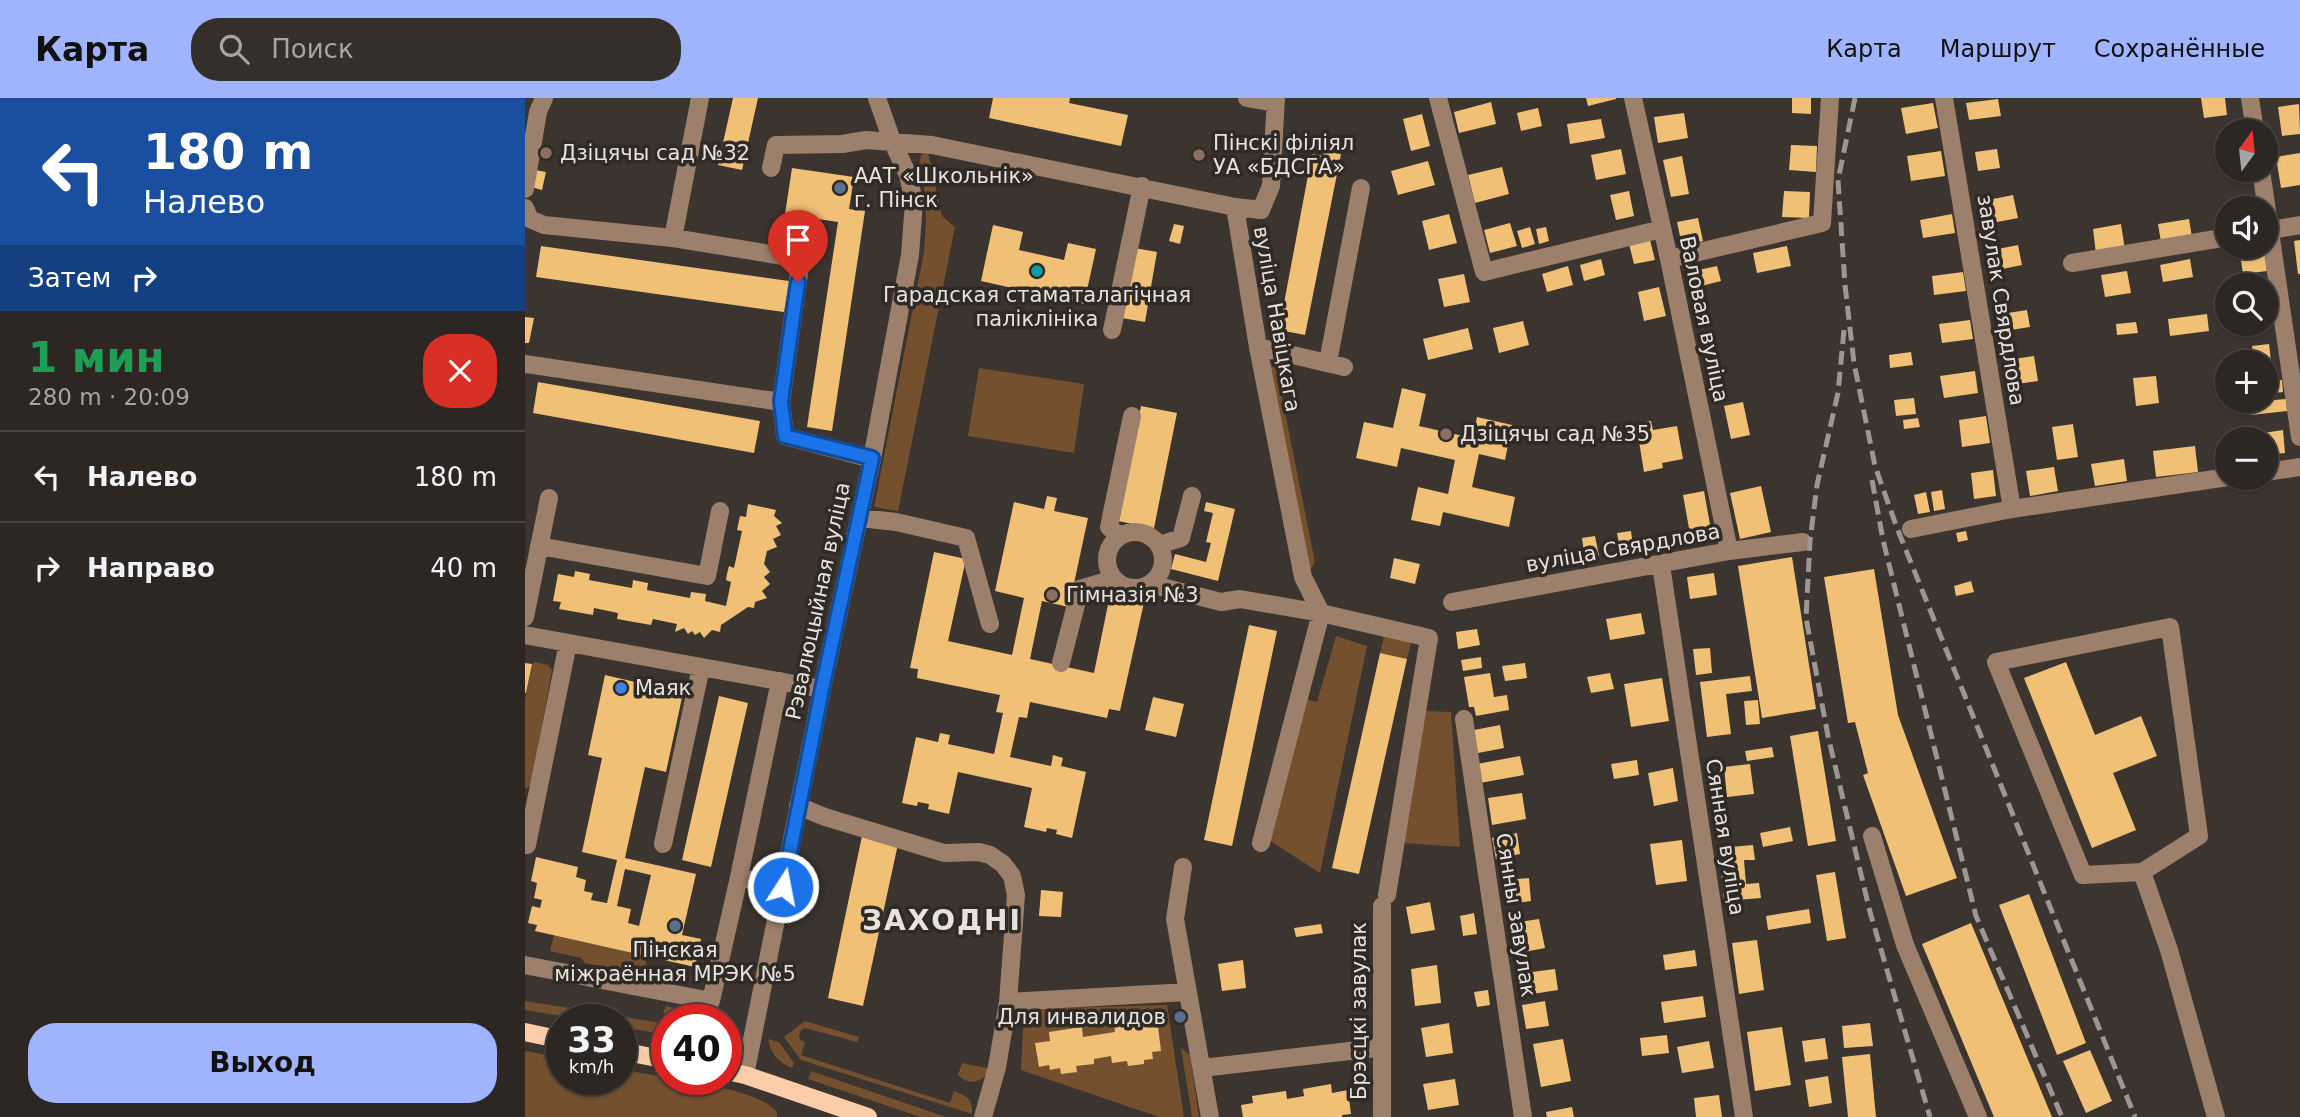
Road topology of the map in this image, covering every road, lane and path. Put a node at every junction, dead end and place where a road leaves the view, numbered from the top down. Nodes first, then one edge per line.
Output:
1 (544, 98) edge
2 (700, 98) edge
3 (877, 98) edge
4 (1247, 98) edge
5 (1438, 98) edge
6 (1633, 98) edge
7 (1830, 98) edge
8 (1944, 98) edge
9 (2250, 98) edge
10 (1276, 101) edge
11 (2253, 119) edge
12 (892, 141) junction
13 (771, 168) dead end
14 (1142, 186) junction
15 (1361, 188) dead end
16 (525, 189) edge
17 (1235, 207) junction
18 (525, 208) edge
19 (2300, 225) edge
20 (1662, 229) junction
21 (2278, 229) edge
22 (673, 238) junction
23 (2215, 239) edge
24 (1669, 259) junction
25 (2273, 259) edge
26 (2072, 263) dead end
27 (1112, 330) dead end
28 (1258, 347) junction
29 (525, 364) edge
30 (781, 401) junction
31 (1132, 416) dead end
32 (2300, 437) edge
33 (872, 458) junction
34 (2300, 467) edge
35 (2278, 470) edge
36 (2215, 479) edge
37 (1192, 496) dead end
38 (549, 498) dead end
39 (2012, 509) junction
40 (720, 511) dead end
41 (860, 518) junction
42 (1911, 529) dead end
43 (1119, 536) junction
44 (1803, 542) dead end
45 (1159, 545) junction
46 (539, 546) junction
47 (1729, 551) junction
48 (1661, 565) junction
49 (1114, 579) junction
50 (1150, 584) junction
51 (1452, 602) dead end
52 (1321, 613) junction
53 (525, 617) edge
54 (990, 624) dead end
55 (525, 635) edge
56 (568, 643) junction
57 (1061, 663) dead end
58 (701, 667) junction
59 (781, 681) junction
60 (822, 689) junction
61 (1464, 719) dead end
62 (531, 804) edge
63 (798, 806) junction
64 (1872, 836) dead end
65 (1261, 843) dead end
66 (663, 844) dead end
67 (527, 845) dead end
68 (1183, 867) dead end
69 (2142, 872) junction
70 (739, 877) junction
71 (783, 887) junction
72 (525, 965) edge
73 (1188, 992) junction
74 (1008, 1002) junction
75 (525, 1032) edge
76 (546, 1037) edge
77 (1376, 1048) dead end
78 (1202, 1068) junction
79 (742, 1075) edge
80 (745, 1075) junction
81 (868, 1117) edge
82 (983, 1117) edge
83 (1210, 1117) edge
84 (1382, 1117) edge
85 (1523, 1117) edge
86 (1744, 1117) edge
87 (1978, 1117) edge
88 (2216, 1117) edge

1 - 16 street
2 - 22 street
3 - 12 street, Рэвалюцыйная вуліца
4 - 10 street
5 - 20 street
6 - 20 street, Валовая вуліца
7 - 24 street
8 - 39 street, завулак Свярдлова
9 - 11 street
10 - 17 street
12 - 13 street, вуліца Навіцкага
12 - 14 street, вуліца Навіцкага
12 - 33 street, Рэвалюцыйная вуліца
14 - 17 street, вуліца Навіцкага
14 - 27 street
15 - 28 street
17 - 28 street, вуліца Навіцкага
18 - 22 street
19 - 21 street
20 - 24 street, Валовая вуліца
22 - 30 street
23 - 26 street
24 - 47 street, Валовая вуліца
25 - 32 street
28 - 52 street, вуліца Навіцкага
29 - 30 street
30 - 33 street
31 - 43 street
33 - 41 street, Рэвалюцыйная вуліца
34 - 35 street
36 - 39 street
37 - 45 street
38 - 46 street
39 - 42 street
40 - 46 street
41 - 54 street
41 - 60 street, Рэвалюцыйная вуліца
43 - 45 street
43 - 49 street
44 - 47 street, вуліца Свярдлова
45 - 50 street
46 - 53 street
47 - 48 street, вуліца Свярдлова
48 - 51 street, вуліца Свярдлова
48 - 86 street, Сянная вуліца
49 - 50 street
49 - 57 street
50 - 52 street
52 - 65 street
52 - 84 street, Брэсцкі завулак
55 - 56 street
56 - 58 street
56 - 62 street
58 - 59 street
58 - 66 street
59 - 60 street
59 - 70 street
60 - 63 street, Рэвалюцыйная вуліца
61 - 85 street, Сянны завулак
62 - 67 street
63 - 71 street, Рэвалюцыйная вуліца
63 - 74 street
64 - 87 street
68 - 73 street
69 - 69 street
69 - 88 street
70 - 71 street
70 - 72 street
71 - 80 street, Рэвалюцыйная вуліца
73 - 74 street
73 - 78 street
74 - 82 street
75 - 76 main road
77 - 78 street
78 - 83 street
79 - 80 main road
80 - 81 main road

